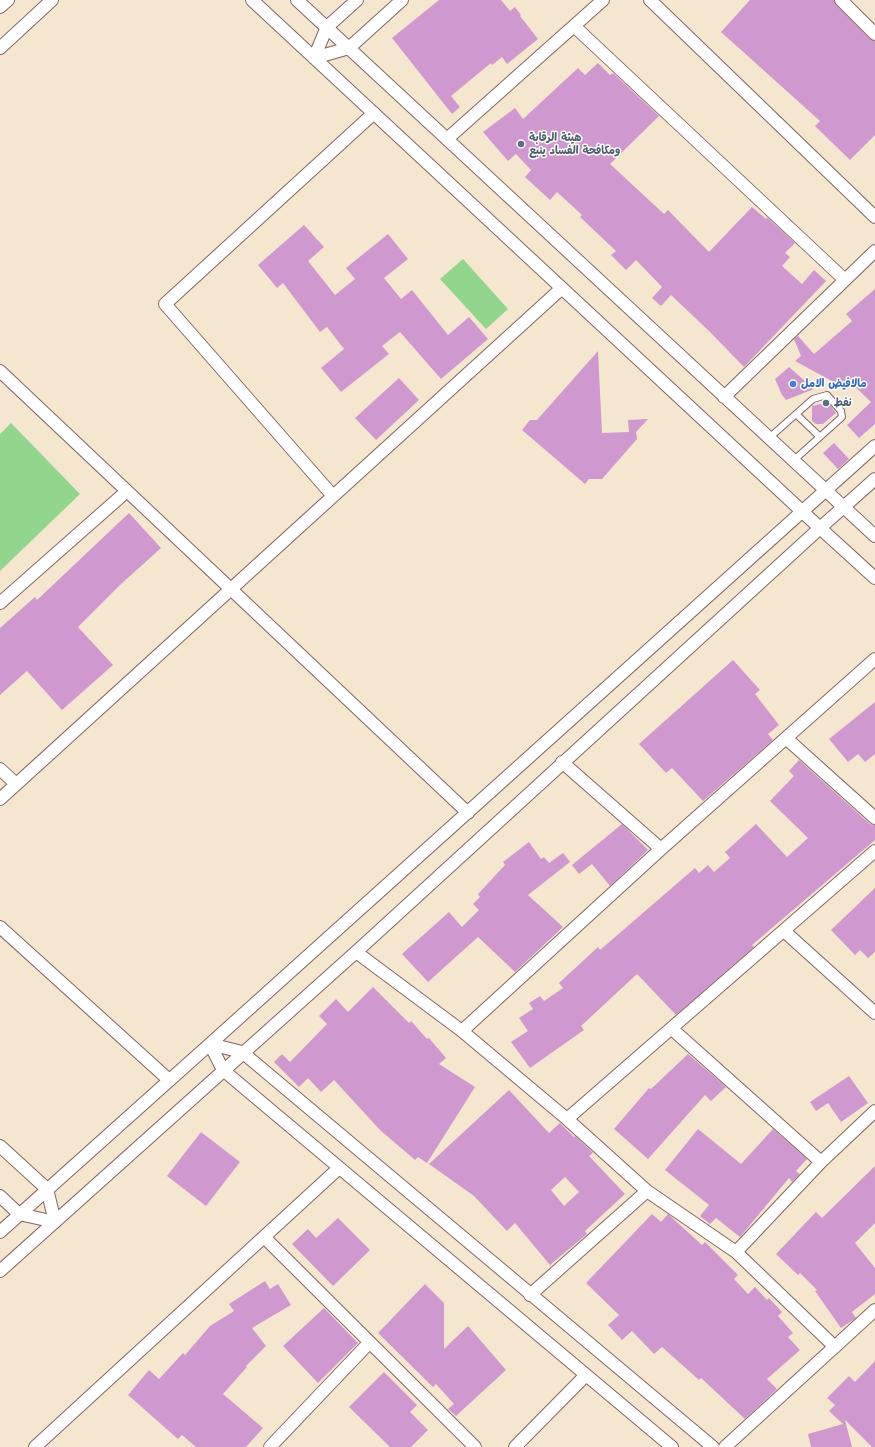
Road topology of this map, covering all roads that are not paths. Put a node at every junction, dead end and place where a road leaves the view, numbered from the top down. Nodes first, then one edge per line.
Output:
1 (8, 0) edge
2 (52, 0) edge
3 (252, 0) edge
4 (297, 0) edge
5 (358, 0) edge
6 (402, 0) edge
7 (603, 0) edge
8 (650, 0) edge
9 (841, 0) edge
10 (0, 7) edge
11 (574, 26) junction
12 (327, 27) junction
13 (875, 34) edge
14 (0, 48) edge
15 (349, 48) junction
16 (314, 58) junction
17 (374, 113) junction
18 (447, 139) junction
19 (875, 217) edge
20 (875, 251) edge
21 (845, 280) junction
22 (562, 288) junction
23 (2, 376) edge
24 (724, 397) junction
25 (796, 414) junction
26 (820, 437) junction
27 (769, 438) junction
28 (875, 446) edge
29 (793, 461) junction
30 (875, 479) edge
31 (127, 491) junction
32 (825, 491) junction
33 (333, 496) junction
34 (843, 507) junction
35 (802, 512) junction
36 (820, 528) junction
37 (875, 536) edge
38 (875, 578) edge
39 (231, 589) junction
40 (0, 603) edge
41 (875, 659) edge
42 (787, 739) junction
43 (562, 762) junction
44 (0, 769) edge
45 (16, 784) junction
46 (0, 799) edge
47 (468, 813) junction
48 (875, 818) edge
49 (662, 849) junction
50 (875, 851) edge
51 (0, 927) edge
52 (784, 931) junction
53 (356, 952) junction
54 (875, 1013) edge
55 (672, 1029) junction
56 (462, 1031) junction
57 (210, 1044) junction
58 (242, 1052) junction
59 (223, 1070) junction
60 (169, 1080) junction
61 (875, 1111) edge
62 (567, 1119) junction
63 (0, 1146) edge
64 (821, 1162) junction
65 (340, 1168) junction
66 (47, 1189) junction
67 (647, 1191) junction
68 (0, 1196) edge
69 (19, 1214) junction
70 (55, 1222) junction
71 (0, 1232) edge
72 (265, 1238) junction
73 (736, 1252) junction
74 (0, 1271) edge
75 (530, 1294) junction
76 (875, 1310) edge
77 (369, 1343) junction
78 (835, 1347) junction
79 (586, 1375) junction
80 (35, 1447) edge
81 (270, 1447) edge
82 (475, 1447) edge
83 (515, 1447) edge
84 (672, 1447) edge
85 (713, 1447) edge
86 (725, 1447) edge

1 - 10 street
2 - 14 street
3 - 16 street
4 - 12 street
5 - 12 street
6 - 15 street
7 - 11 street
8 - 19 street
9 - 13 street
11 - 18 street
11 - 21 street
12 - 15 street
12 - 16 street
15 - 16 street
15 - 18 street
16 - 17 street
17 - 22 street
17 - 33 street
18 - 24 street
20 - 21 street
21 - 24 street
22 - 33 street
22 - 35 street
23 - 31 street
24 - 27 street
25 - 26 lane
25 - 26 lane
25 - 27 lane
26 - 29 lane
27 - 29 street
28 - 32 street
29 - 32 street
30 - 34 street
31 - 39 street
31 - 40 street
32 - 34 street
32 - 35 street
33 - 39 street
34 - 36 street
34 - 37 street
35 - 36 street
35 - 47 street
36 - 38 street
36 - 43 street
39 - 45 street
39 - 47 street
41 - 42 street
42 - 48 street
42 - 49 street
43 - 49 street
43 - 53 street
44 - 45 street
45 - 46 street
47 - 57 street
49 - 56 street
50 - 52 street
51 - 60 street
52 - 54 street
52 - 55 street
53 - 56 street
53 - 58 street
55 - 62 street
55 - 64 street
56 - 62 street
57 - 58 street
57 - 59 street
57 - 60 street
58 - 59 street
58 - 75 street
59 - 65 street
59 - 70 street
60 - 66 street
61 - 64 street
62 - 67 street
63 - 66 street
64 - 73 street
65 - 72 street
65 - 79 street
66 - 69 street
66 - 70 street
67 - 73 street
67 - 75 street
68 - 69 street
69 - 70 street
69 - 71 street
70 - 74 street
72 - 77 street
72 - 80 street
73 - 78 street
75 - 85 street
76 - 78 street
77 - 81 street
77 - 82 street
78 - 86 street
79 - 83 street
79 - 84 street

